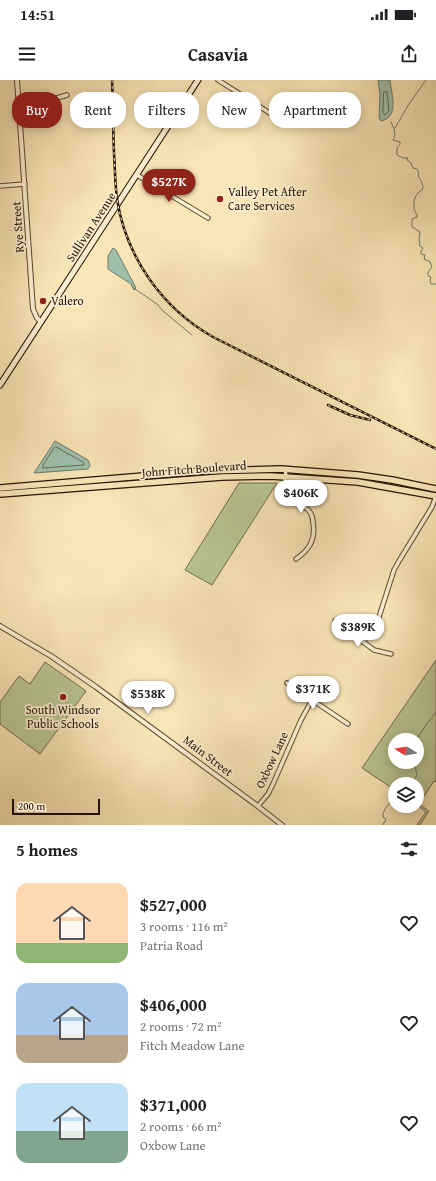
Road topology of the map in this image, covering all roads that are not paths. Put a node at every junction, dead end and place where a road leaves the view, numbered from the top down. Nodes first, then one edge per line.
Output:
1 (17, 80) edge
2 (198, 80) edge
3 (218, 80) edge
4 (18, 92) edge
5 (67, 95) dead end
6 (62, 96) edge
7 (269, 113) edge
8 (21, 128) edge
9 (137, 175) junction
10 (25, 184) junction
11 (0, 186) edge
12 (208, 218) dead end
13 (41, 322) junction
14 (0, 385) edge
15 (286, 469) junction
16 (155, 475) junction
17 (285, 476) junction
18 (356, 478) junction
19 (398, 481) junction
20 (155, 482) junction
21 (0, 488) edge
22 (397, 488) junction
23 (436, 489) edge
24 (0, 494) edge
25 (436, 496) edge
26 (296, 559) dead end
27 (335, 621) dead end
28 (0, 626) edge
29 (363, 642) junction
30 (391, 654) dead end
31 (287, 683) dead end
32 (312, 700) junction
33 (348, 724) dead end
34 (258, 806) junction
35 (282, 825) edge

1 - 4 street, Rye Street
2 - 9 main road, Sullivan Avenue
3 - 7 street
5 - 6 street
8 - 10 street, Rye Street
9 - 12 street
9 - 13 main road, Sullivan Avenue
10 - 11 street
10 - 13 street, Rye Street
13 - 14 main road, Sullivan Avenue
15 - 16 highway, John Fitch Boulevard
15 - 17 street
15 - 18 highway, John Fitch Boulevard
16 - 20 highway
16 - 21 highway, John Fitch Boulevard
17 - 18 highway, John Fitch Boulevard
17 - 20 highway, John Fitch Boulevard
17 - 26 street
18 - 19 highway, John Fitch Boulevard
18 - 22 highway, John Fitch Boulevard
19 - 22 highway
19 - 23 highway, John Fitch Boulevard
20 - 24 highway, John Fitch Boulevard
22 - 25 highway, John Fitch Boulevard
25 - 29 street
27 - 29 street
28 - 34 street, Main Street
29 - 30 street
31 - 32 street
32 - 33 street
32 - 34 street, Oxbow Lane
34 - 35 street, Main Street

